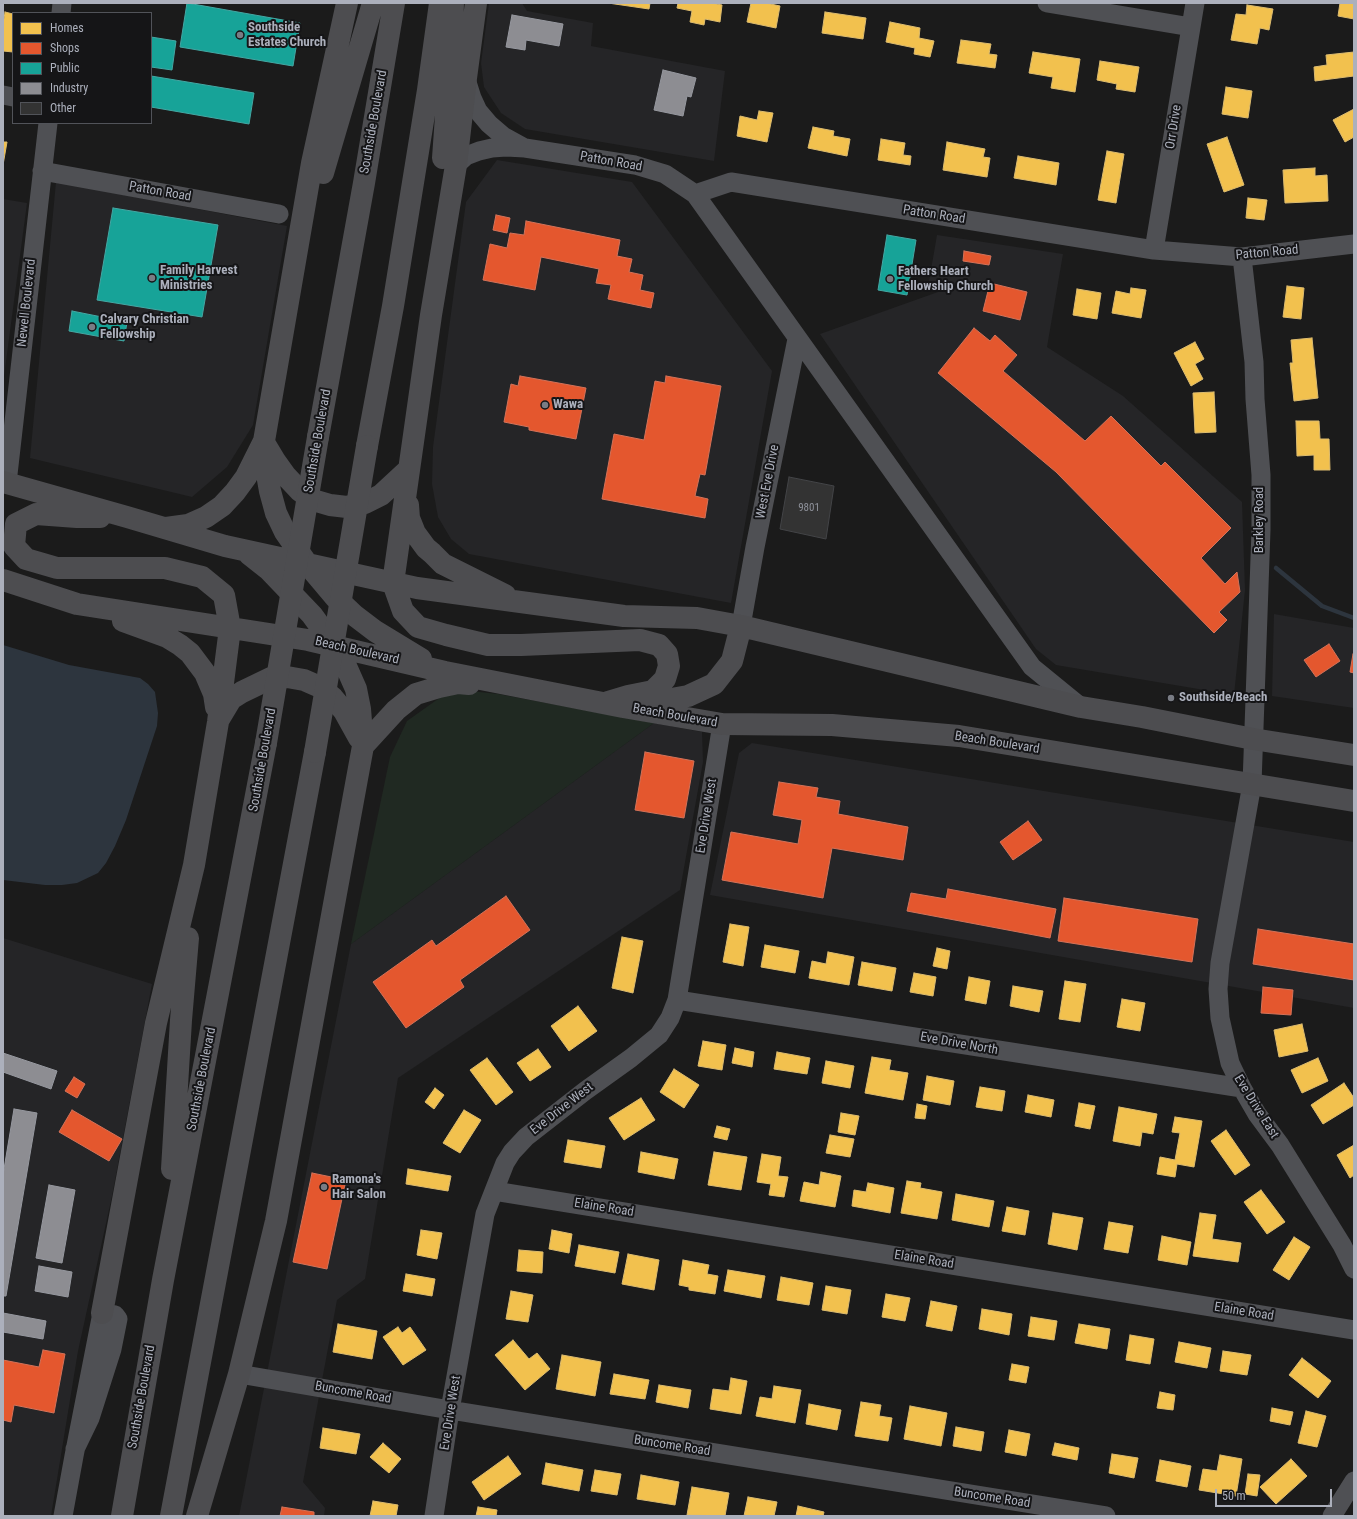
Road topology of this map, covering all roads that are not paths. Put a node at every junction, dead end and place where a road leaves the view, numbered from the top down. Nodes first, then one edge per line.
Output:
1 (347, 3) edge
2 (373, 3) edge
3 (394, 3) edge
4 (440, 3) edge
5 (453, 3) edge
6 (476, 3) edge
7 (1047, 3) edge
8 (1195, 3) edge
9 (1191, 27) junction
10 (466, 78) junction
11 (48, 124) edge
12 (525, 148) junction
13 (456, 165) junction
14 (42, 171) junction
15 (695, 194) junction
16 (279, 214) dead end
17 (1354, 244) edge
18 (1154, 250) junction
19 (1242, 257) junction
20 (293, 272) junction
21 (431, 315) junction
22 (797, 339) junction
23 (264, 441) junction
24 (408, 470) junction
25 (4, 488) edge
26 (127, 517) junction
27 (165, 528) junction
28 (244, 551) junction
29 (308, 565) junction
30 (3, 580) edge
31 (392, 583) junction
32 (522, 603) junction
33 (77, 604) junction
34 (741, 626) junction
35 (230, 628) junction
36 (335, 646) junction
37 (445, 672) junction
38 (534, 690) junction
39 (614, 705) junction
40 (1081, 707) junction
41 (218, 722) junction
42 (722, 724) junction
43 (1253, 739) junction
44 (363, 746) junction
45 (1354, 755) edge
46 (1252, 784) junction
47 (1354, 800) edge
48 (194, 865) junction
49 (677, 1000) junction
50 (1242, 1088) junction
51 (494, 1190) junction
52 (1354, 1269) edge
53 (163, 1280) junction
54 (102, 1313) joint
55 (1354, 1330) edge
56 (239, 1374) junction
57 (450, 1410) junction
58 (1354, 1481) edge
59 (62, 1516) edge
60 (122, 1516) edge
61 (171, 1516) edge
62 (197, 1516) edge
63 (434, 1516) edge
64 (1106, 1516) edge
65 (1332, 1516) edge

1 - 20 highway
2 - 20 highway
3 - 53 highway, Southside Boulevard, bridge
4 - 61 highway, bridge
5 - 21 highway
6 - 10 highway
7 - 9 street
8 - 9 street, Orr Drive
9 - 18 street, Orr Drive
10 - 12 street
10 - 13 highway
11 - 14 street, Newell Boulevard
12 - 13 street
12 - 15 street, Patton Road
13 - 21 highway
14 - 16 street, Patton Road
14 - 25 street, Newell Boulevard
15 - 18 street, Patton Road
15 - 22 street
17 - 19 street, Patton Road
18 - 19 street, Patton Road
19 - 43 street, Barkley Road
20 - 23 highway
21 - 24 highway
22 - 34 street, West Eve Drive
22 - 40 street
23 - 24 highway
23 - 27 highway
23 - 29 highway
24 - 31 highway
24 - 32 highway
25 - 26 highway
26 - 27 highway
26 - 35 highway
27 - 28 highway
28 - 29 highway
28 - 36 highway
29 - 31 highway
29 - 37 highway
30 - 33 highway, Beach Boulevard
31 - 32 highway
31 - 39 highway
32 - 34 highway
33 - 35 highway, Beach Boulevard
33 - 41 highway
34 - 39 highway
34 - 40 highway
35 - 36 highway, Beach Boulevard
35 - 41 highway
36 - 37 highway, Beach Boulevard
36 - 44 highway
37 - 38 highway, Beach Boulevard
38 - 39 highway, Beach Boulevard
38 - 44 highway
39 - 42 highway, Beach Boulevard
40 - 43 highway
41 - 44 highway
41 - 48 highway
42 - 46 highway, Beach Boulevard
42 - 49 street, Eve Drive West
43 - 45 highway
43 - 46 street, Barkley Road
44 - 56 highway
46 - 47 highway, Beach Boulevard
46 - 50 street, Eve Drive East
48 - 53 highway
48 - 54 highway
49 - 50 street, Eve Drive North
49 - 51 street, Eve Drive West
50 - 52 street, Eve Drive East
51 - 55 street, Elaine Road
51 - 57 street, Eve Drive West
53 - 60 highway, Southside Boulevard
54 - 59 street
56 - 57 street, Buncome Road
56 - 62 highway
57 - 63 street, Eve Drive West
57 - 64 street, Buncome Road
58 - 65 street

